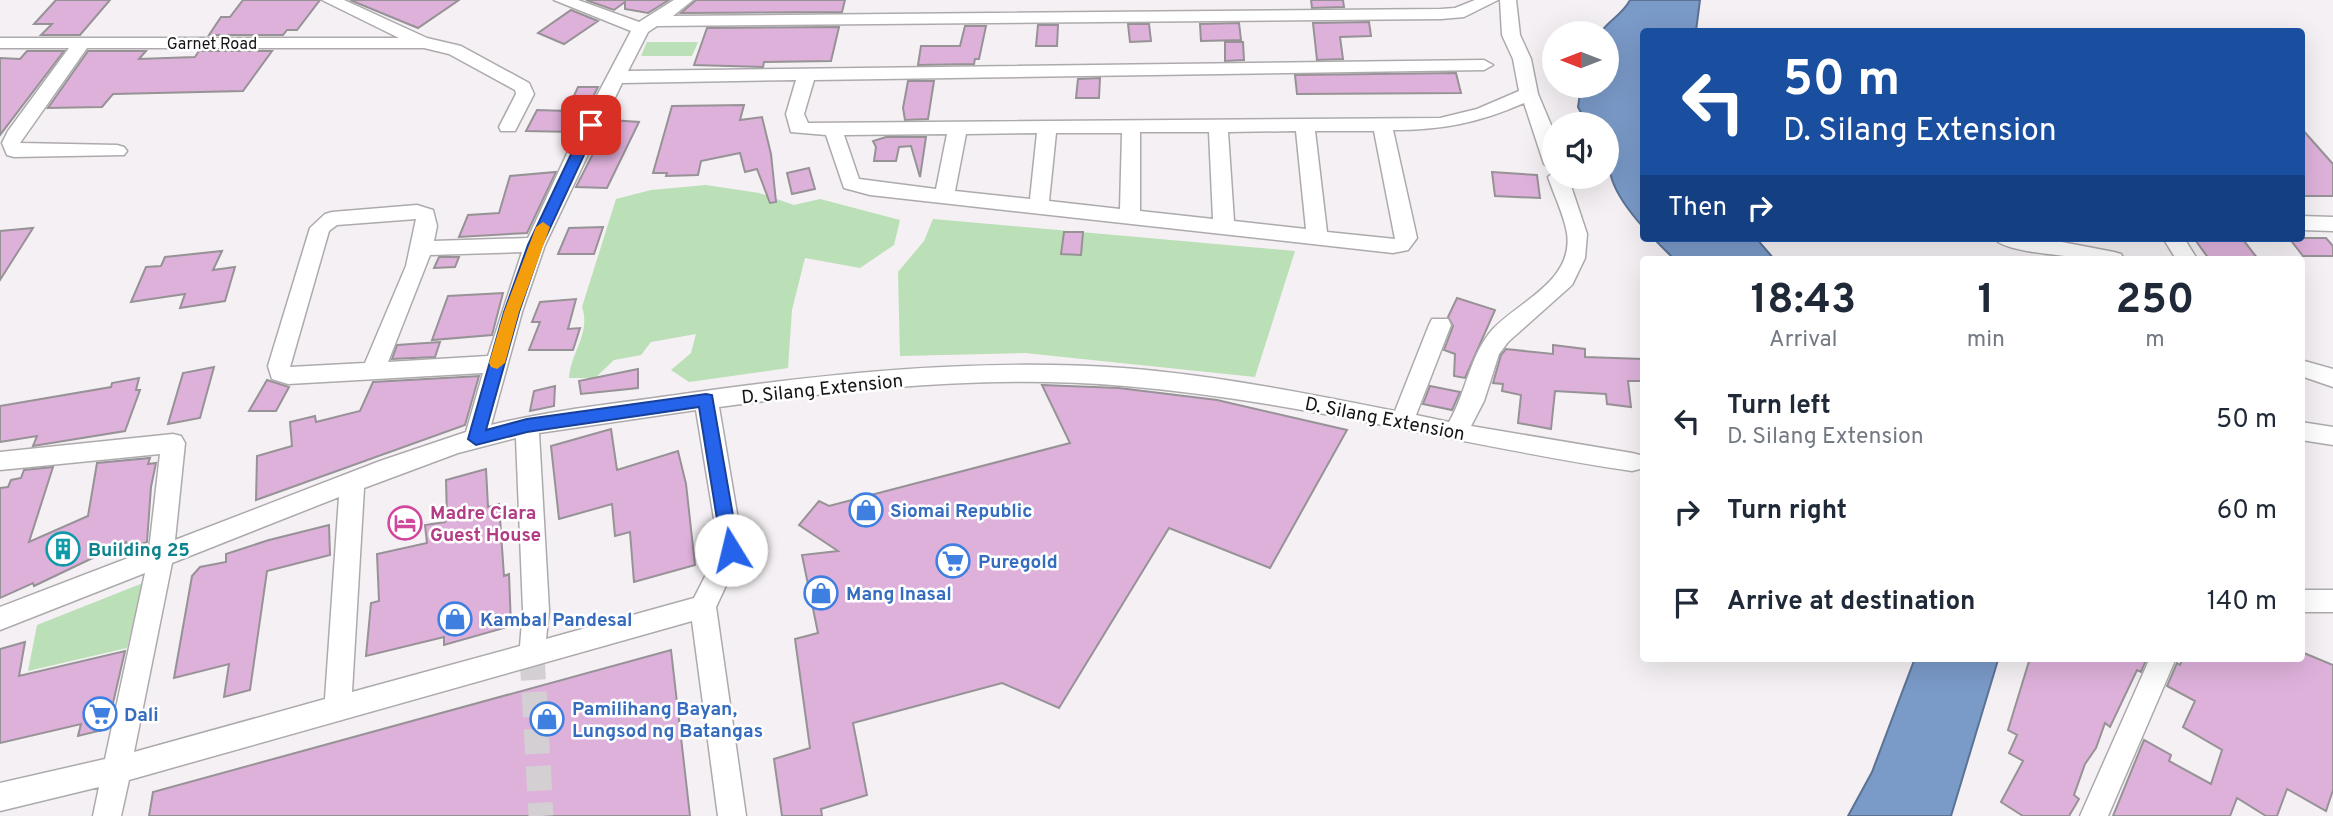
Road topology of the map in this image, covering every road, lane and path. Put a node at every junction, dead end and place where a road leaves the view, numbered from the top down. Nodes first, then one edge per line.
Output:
1 (330, 0) edge
2 (562, 0) edge
3 (685, 0) edge
4 (1490, 0) edge
5 (1508, 0) edge
6 (587, 4) edge
7 (646, 25) junction
8 (0, 43) edge
9 (82, 43) junction
10 (424, 43) junction
11 (1484, 65) dead end
12 (806, 75) junction
13 (618, 77) junction
14 (1530, 94) junction
15 (1542, 123) edge
16 (1382, 124) junction
17 (1218, 126) junction
18 (1305, 126) junction
19 (508, 127) dead end
20 (1047, 127) junction
21 (1131, 127) junction
22 (958, 128) junction
23 (833, 129) junction
24 (117, 151) dead end
25 (1562, 189) edge
26 (945, 194) junction
27 (1039, 206) junction
28 (1130, 216) junction
29 (2305, 223) edge
30 (2333, 224) edge
31 (1224, 228) junction
32 (1317, 237) junction
33 (2025, 242) edge
34 (535, 245) junction
35 (423, 248) junction
36 (2098, 256) edge
37 (1440, 325) dead end
38 (497, 364) junction
39 (2305, 369) edge
40 (372, 373) junction
41 (2333, 378) edge
42 (706, 400) junction
43 (1402, 421) junction
44 (527, 426) junction
45 (1456, 430) junction
46 (2305, 432) edge
47 (2333, 436) edge
48 (476, 439) junction
49 (0, 461) edge
50 (1632, 462) dead end
51 (352, 482) junction
52 (161, 555) junction
53 (2305, 601) edge
54 (2333, 601) edge
55 (702, 607) junction
56 (0, 619) edge
57 (532, 654) junction
58 (2161, 662) edge
59 (338, 707) junction
60 (116, 770) junction
61 (0, 797) edge
62 (107, 816) edge
63 (732, 816) edge
64 (2094, 816) edge

1 - 10 street
2 - 6 street
3 - 7 street
4 - 7 street
5 - 14 street
6 - 7 street
7 - 13 street
8 - 9 street, Garnet Road
9 - 10 street, Garnet Road
9 - 24 street
10 - 19 street, Garnet Road
11 - 12 street
12 - 13 street
12 - 23 street
13 - 34 street
14 - 15 street
14 - 16 street
16 - 18 street
16 - 32 street
17 - 18 street
17 - 21 street
17 - 31 street
18 - 32 street
20 - 21 street
20 - 22 street
20 - 27 street
21 - 28 street
22 - 23 street
22 - 26 street
23 - 26 street
25 - 45 street
26 - 27 street
27 - 28 street
28 - 31 street
29 - 30 street
31 - 32 street
33 - 36 street
34 - 35 street
34 - 38 street
35 - 40 street
35 - 40 street
37 - 43 street
38 - 40 street
38 - 48 street
39 - 41 street
42 - 43 street, D. Silang Extension
42 - 44 street, D. Silang Extension
42 - 55 street
43 - 45 street, D. Silang Extension
44 - 48 street, D. Silang Extension
44 - 57 street
45 - 50 street, D. Silang Extension
46 - 47 street
48 - 51 street, D. Silang Extension
49 - 52 street
51 - 52 street, D. Silang Extension
51 - 59 street
52 - 56 street, D. Silang Extension
52 - 60 street
53 - 54 street
55 - 57 street
55 - 63 street
57 - 59 street
58 - 64 street
59 - 60 street
60 - 61 street
60 - 62 street

